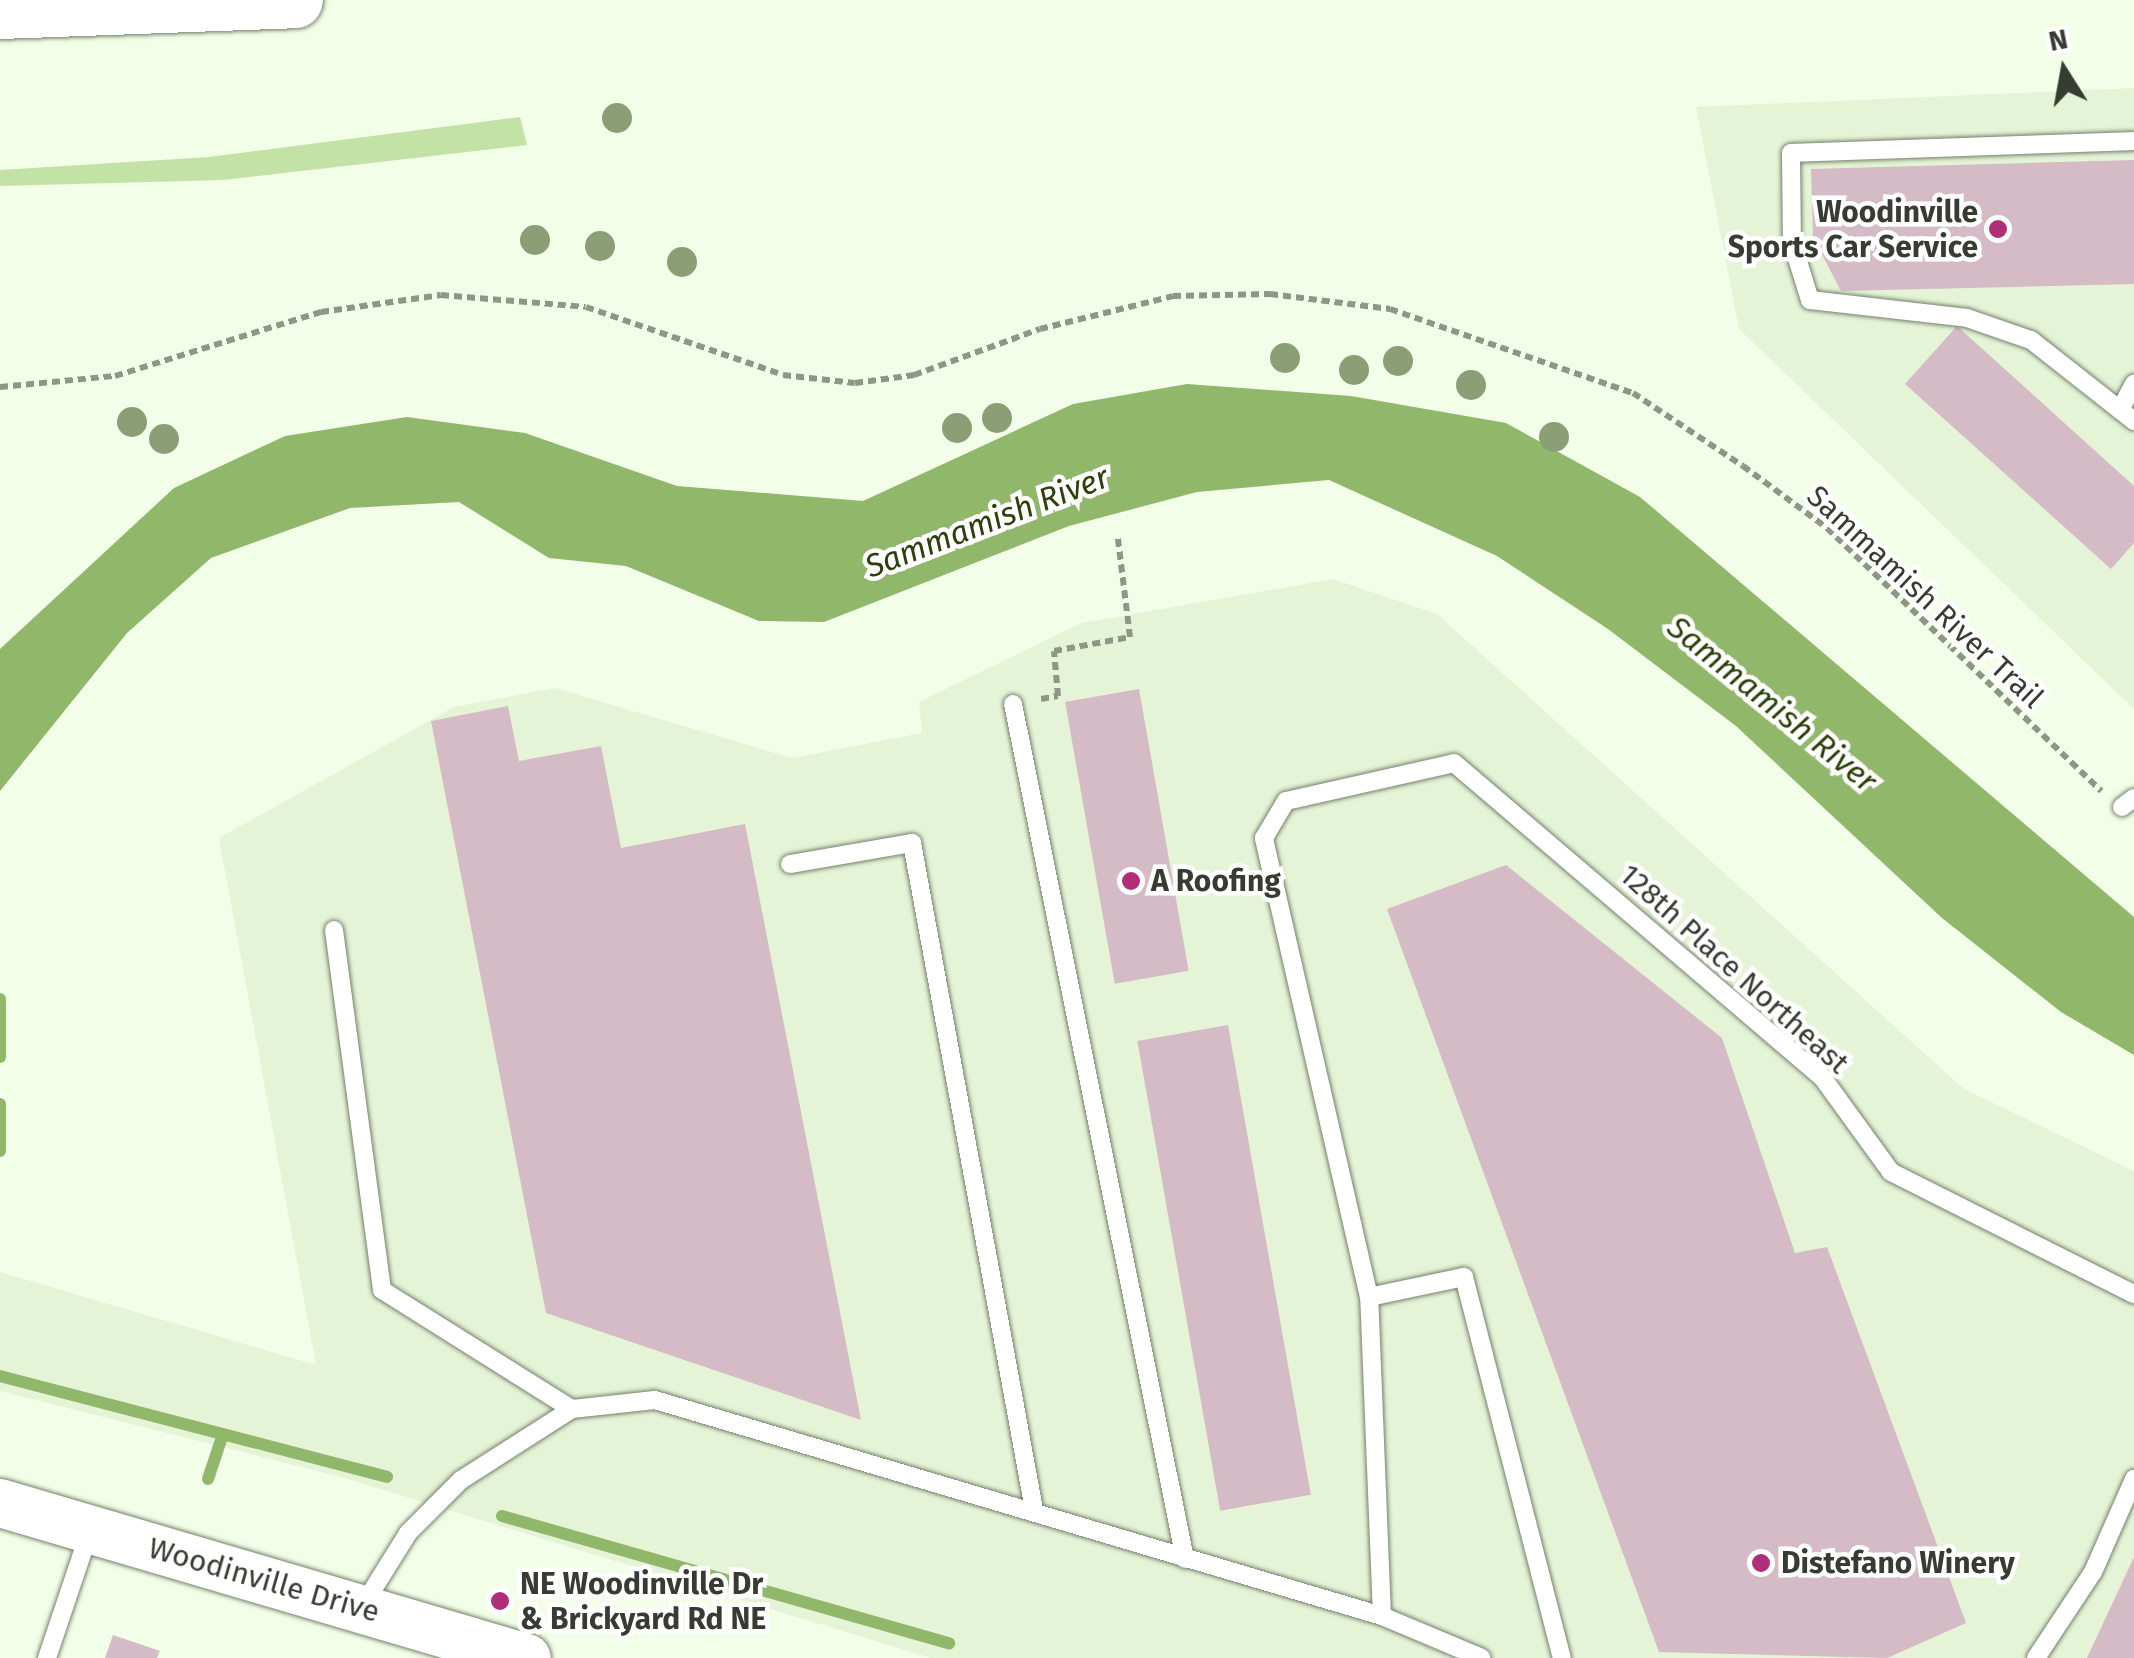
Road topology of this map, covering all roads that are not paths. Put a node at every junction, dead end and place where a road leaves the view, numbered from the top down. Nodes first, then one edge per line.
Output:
1 (295, 0) edge
2 (0, 12) edge
3 (2134, 141) edge
4 (2134, 384) edge
5 (2127, 415) edge
6 (1013, 704) road end
7 (790, 864) dead end
8 (334, 930) dead end
9 (2134, 1294) edge
10 (1369, 1298) junction
11 (572, 1409) junction
12 (2134, 1478) edge
13 (0, 1502) edge
14 (1034, 1510) junction
15 (90, 1529) junction
16 (1185, 1559) junction
17 (362, 1608) junction
18 (1382, 1616) junction
19 (47, 1658) edge
20 (527, 1658) edge
21 (1482, 1658) edge
22 (1562, 1658) edge
23 (2036, 1658) edge

1 - 2 highway
3 - 5 lane
4 - 5 lane
6 - 16 lane
7 - 14 lane
8 - 11 lane
9 - 10 lane, 128th Place Northeast
10 - 18 lane
10 - 22 lane
11 - 14 lane
11 - 17 lane
12 - 23 lane
13 - 15 main road, Woodinville Drive
14 - 16 lane
15 - 17 main road, Woodinville Drive
15 - 19 lane
16 - 18 lane
17 - 20 main road, Woodinville Drive
18 - 21 lane

